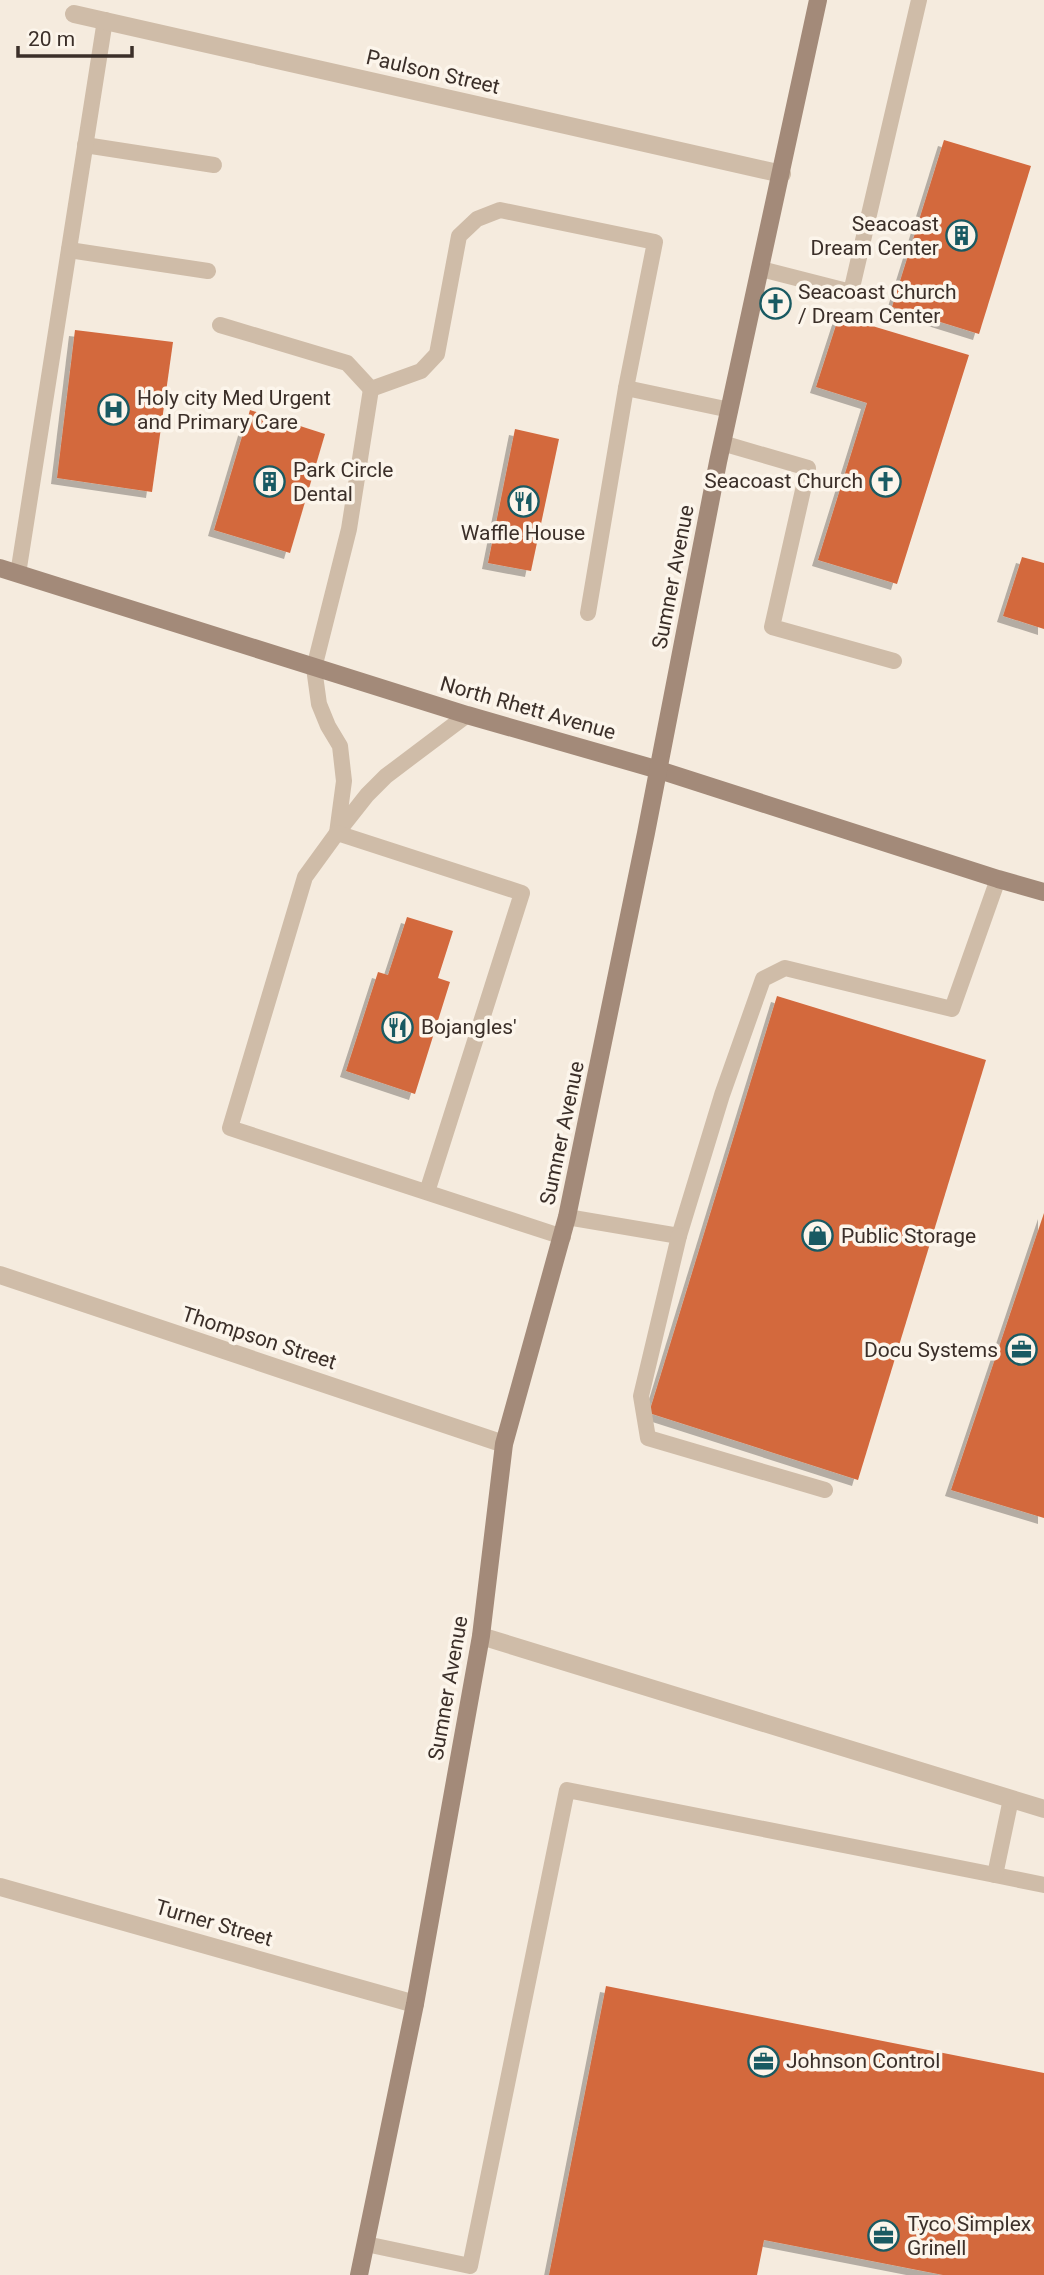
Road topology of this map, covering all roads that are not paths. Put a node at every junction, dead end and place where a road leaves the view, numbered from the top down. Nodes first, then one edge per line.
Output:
1 (818, 0) edge
2 (919, 0) edge
3 (74, 14) dead end
4 (105, 20) junction
5 (85, 145) junction
6 (214, 165) dead end
7 (782, 174) junction
8 (69, 250) junction
9 (761, 270) junction
10 (208, 271) dead end
11 (220, 325) dead end
12 (626, 388) junction
13 (372, 389) junction
14 (730, 410) junction
15 (722, 443) junction
16 (0, 568) edge
17 (18, 574) junction
18 (588, 612) dead end
19 (894, 661) dead end
20 (314, 668) junction
21 (467, 715) junction
22 (659, 770) junction
23 (337, 833) junction
24 (998, 879) junction
25 (1044, 892) edge
26 (428, 1192) junction
27 (568, 1217) junction
28 (679, 1236) junction
29 (563, 1237) junction
30 (0, 1275) edge
31 (504, 1444) junction
32 (825, 1490) dead end
33 (481, 1636) junction
34 (1011, 1799) junction
35 (1044, 1809) edge
36 (995, 1875) junction
37 (1044, 1885) edge
38 (0, 1886) edge
39 (415, 2004) junction
40 (366, 2244) junction
41 (469, 2270) edge
42 (359, 2275) edge

1 - 7 street, Sumner Avenue
2 - 9 lane
3 - 4 street, Paulson Street
4 - 5 lane
4 - 7 street, Paulson Street
5 - 6 lane
5 - 8 lane
7 - 9 street, Sumner Avenue
8 - 10 lane
8 - 17 lane
9 - 14 street, Sumner Avenue
11 - 13 lane
12 - 13 lane
12 - 14 lane
12 - 18 lane
13 - 20 lane
14 - 15 street, Sumner Avenue
15 - 19 lane
15 - 22 street, Sumner Avenue
16 - 17 street, North Rhett Avenue
17 - 20 street, North Rhett Avenue
20 - 21 street, North Rhett Avenue
20 - 23 lane
21 - 22 street, North Rhett Avenue
21 - 23 lane
22 - 24 street, North Rhett Avenue
22 - 27 street, Sumner Avenue
23 - 26 lane
23 - 26 lane
24 - 25 street, North Rhett Avenue
24 - 28 lane
26 - 29 lane
27 - 28 lane
27 - 29 street, Sumner Avenue
28 - 32 lane
29 - 31 street, Sumner Avenue
30 - 31 street, Thompson Street
31 - 33 street, Sumner Avenue
33 - 34 street
33 - 39 street, Sumner Avenue
34 - 35 street
34 - 36 lane
36 - 37 lane
36 - 41 lane
38 - 39 street, Turner Street
39 - 40 street, Sumner Avenue
40 - 41 lane
40 - 42 street, Sumner Avenue

